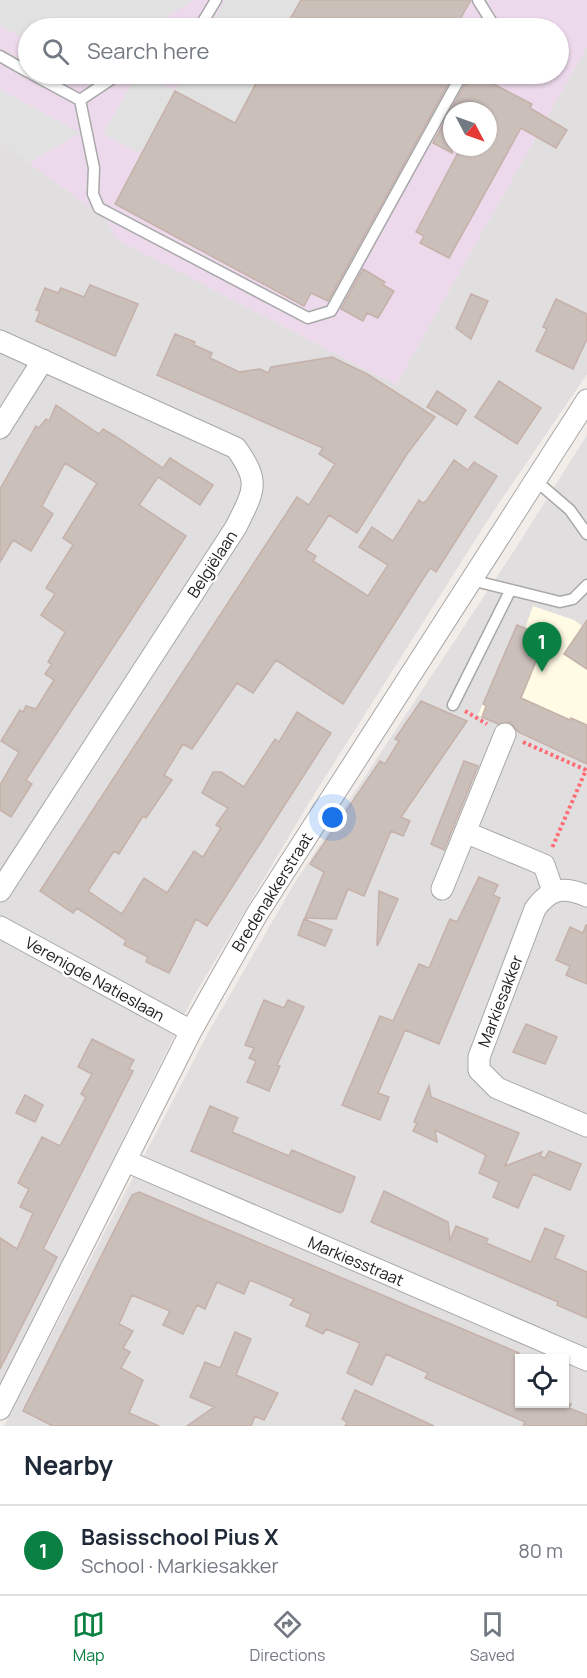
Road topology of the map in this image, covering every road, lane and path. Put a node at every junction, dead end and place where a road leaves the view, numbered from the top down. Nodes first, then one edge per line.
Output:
1 (216, 0) edge
2 (478, 0) edge
3 (205, 18) edge
4 (489, 18) edge
5 (0, 56) edge
6 (18, 66) edge
7 (50, 84) edge
8 (104, 84) edge
9 (456, 84) edge
10 (80, 100) junction
11 (0, 341) edge
12 (43, 360) junction
13 (587, 400) edge
14 (0, 428) edge
15 (535, 480) junction
16 (587, 534) edge
17 (471, 580) junction
18 (587, 585) edge
19 (510, 591) junction
20 (453, 705) joint
21 (505, 734) junction
22 (465, 832) junction
23 (544, 865) junction
24 (442, 889) dead end
25 (0, 891) edge
26 (553, 891) junction
27 (587, 896) edge
28 (0, 927) edge
29 (190, 1031) junction
30 (587, 1126) edge
31 (126, 1161) junction
32 (587, 1360) edge
33 (0, 1408) edge

1 - 3 lane
2 - 4 lane
5 - 6 lane
7 - 10 lane
8 - 10 lane
9 - 10 lane
11 - 12 street, Belgiëlaan
12 - 14 street
12 - 25 street, Belgiëlaan
13 - 15 street, Bredenakkerstraat
15 - 16 lane
15 - 17 street, Bredenakkerstraat
17 - 19 lane
17 - 29 street, Bredenakkerstraat
18 - 19 lane
19 - 20 lane
20 - 21 path
21 - 22 street
21 - 23 path
22 - 23 street
22 - 24 street
23 - 26 street
26 - 27 street
26 - 30 street, Markiesakker
28 - 29 street, Verenigde Natieslaan
29 - 31 street, Bredenakkerstraat
31 - 32 street, Markiesstraat
31 - 33 street, Bredenakkerstraat

